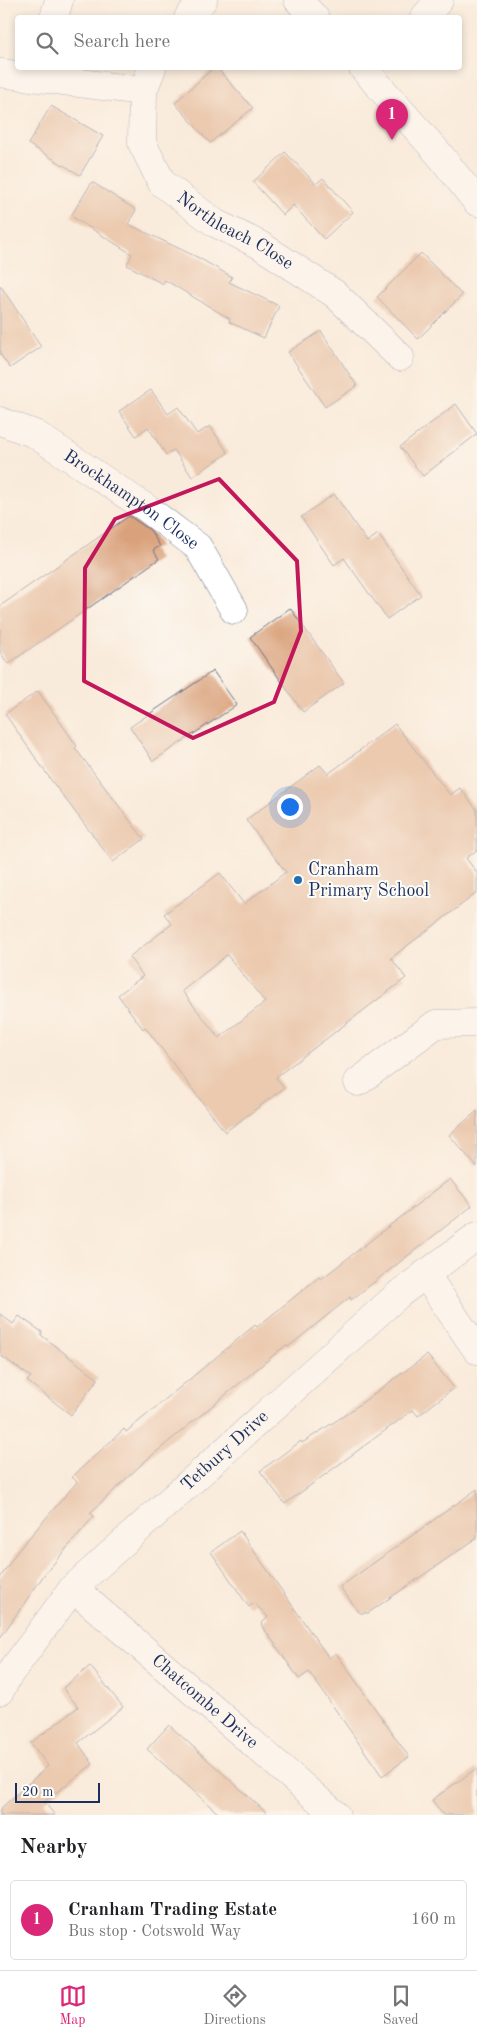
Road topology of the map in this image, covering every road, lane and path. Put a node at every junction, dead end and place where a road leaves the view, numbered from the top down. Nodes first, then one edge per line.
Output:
1 (59, 0) edge
2 (203, 0) edge
3 (298, 0) edge
4 (439, 0) edge
5 (55, 15) edge
6 (190, 15) edge
7 (312, 15) edge
8 (426, 15) edge
9 (18, 72) edge
10 (374, 72) edge
11 (148, 80) edge
12 (477, 202) edge
13 (400, 357) dead end
14 (0, 421) edge
15 (234, 610) dead end
16 (477, 1023) edge
17 (358, 1082) dead end
18 (477, 1236) edge
19 (425, 1274) junction
20 (477, 1350) edge
21 (73, 1588) junction
22 (0, 1691) edge
23 (336, 1815) edge

1 - 5 street
2 - 6 street
3 - 7 street
4 - 8 street
9 - 11 street
10 - 12 street
11 - 13 street, Northleach Close
14 - 15 street, Brockhampton Close
16 - 17 street
18 - 19 street, Tetbury Drive
19 - 20 street
19 - 21 street, Tetbury Drive
21 - 22 street, Tetbury Drive
21 - 23 street, Chatcombe Drive

